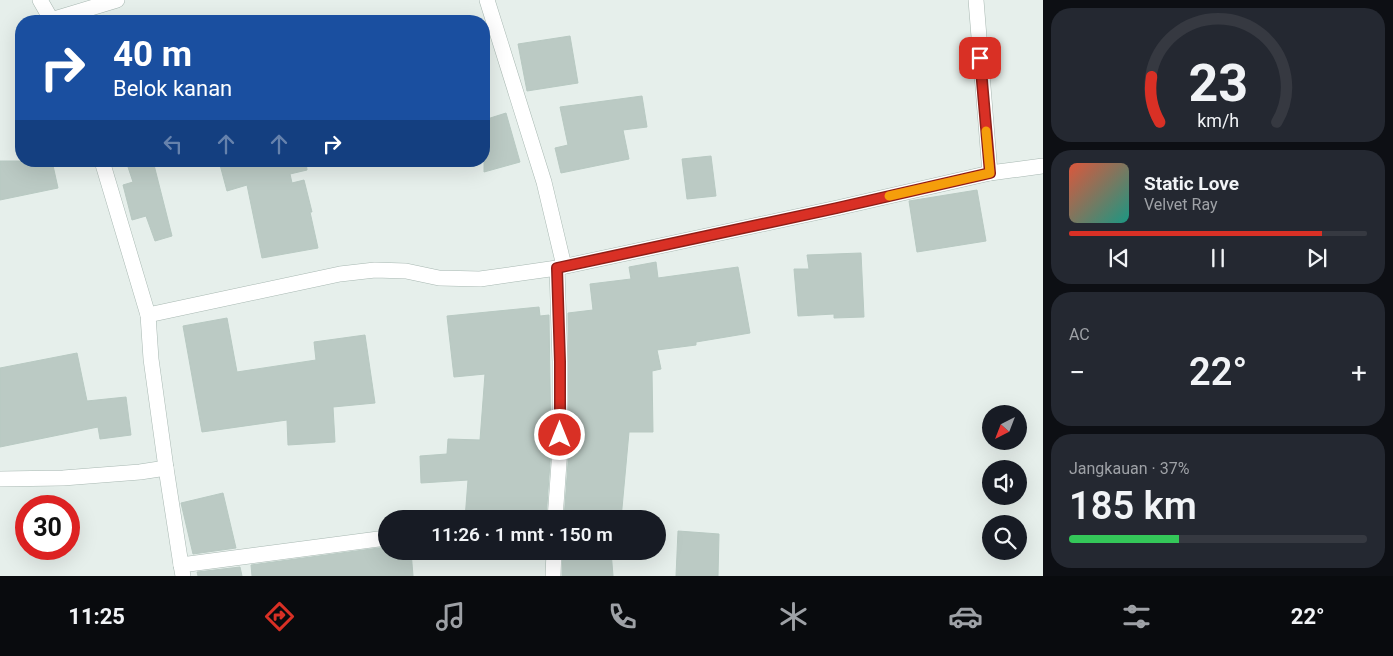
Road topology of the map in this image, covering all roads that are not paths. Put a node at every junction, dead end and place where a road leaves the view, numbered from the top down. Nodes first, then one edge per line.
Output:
1 (40, 0) edge
2 (117, 0) edge
3 (487, 0) edge
4 (976, 0) edge
5 (48, 15) edge
6 (68, 15) edge
7 (1043, 166) edge
8 (104, 167) edge
9 (990, 173) junction
10 (561, 267) junction
11 (148, 314) junction
12 (166, 468) junction
13 (0, 479) edge
14 (556, 510) edge
15 (378, 539) edge
16 (554, 560) edge
17 (182, 570) edge
18 (553, 576) edge

1 - 5 street
2 - 6 street
3 - 10 street
4 - 9 street
7 - 9 street
8 - 11 street
9 - 10 street
10 - 11 street
10 - 14 street
11 - 12 street
12 - 13 street
12 - 17 street
15 - 17 street
16 - 18 street

